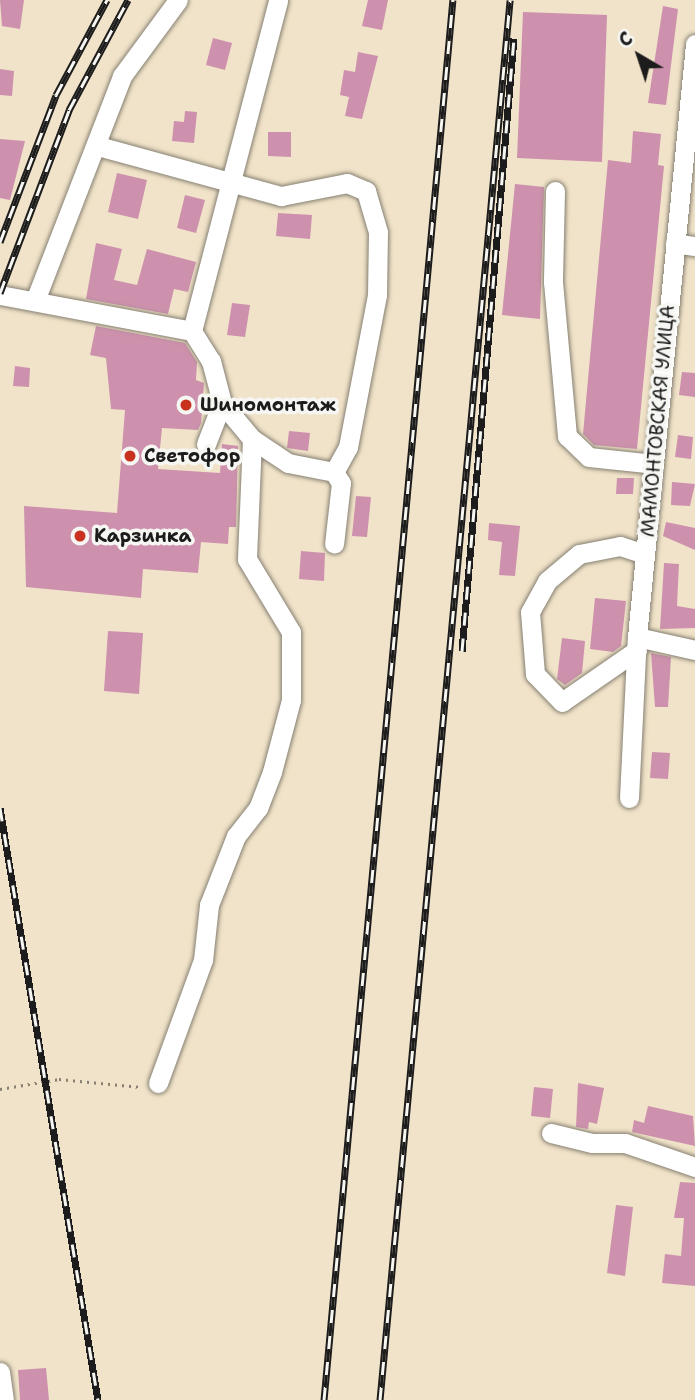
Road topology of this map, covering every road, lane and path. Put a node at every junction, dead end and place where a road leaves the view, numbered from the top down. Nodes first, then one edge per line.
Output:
1 (178, 0) edge
2 (278, 0) edge
3 (695, 44) edge
4 (98, 146) junction
5 (230, 182) junction
6 (555, 191) dead end
7 (675, 243) junction
8 (695, 246) edge
9 (0, 295) edge
10 (36, 298) junction
11 (192, 331) junction
12 (222, 403) junction
13 (252, 439) junction
14 (206, 444) dead end
15 (654, 464) junction
16 (334, 472) junction
17 (334, 544) dead end
18 (645, 554) junction
19 (637, 643) junction
20 (695, 650) edge
21 (629, 798) dead end
22 (158, 1083) joint
23 (0, 1089) edge
24 (551, 1133) dead end
25 (695, 1167) edge
26 (0, 1372) edge
27 (4, 1400) edge

1 - 4 street
2 - 5 street
3 - 7 street, МАМОНТОВСКАЯ УЛИЦА
4 - 5 street
4 - 10 street
5 - 11 street
5 - 16 street
6 - 15 street
7 - 8 street
7 - 15 street, МАМОНТОВСКАЯ УЛИЦА
9 - 10 street
10 - 11 street
11 - 12 street
12 - 13 street
12 - 14 street
13 - 16 street
13 - 22 street
15 - 18 street, МАМОНТОВСКАЯ УЛИЦА
16 - 17 street
18 - 19 street, МАМОНТОВСКАЯ УЛИЦА
18 - 19 street
19 - 20 street
19 - 21 street, МАМОНТОВСКАЯ УЛИЦА
22 - 23 path
24 - 25 street
26 - 27 street

